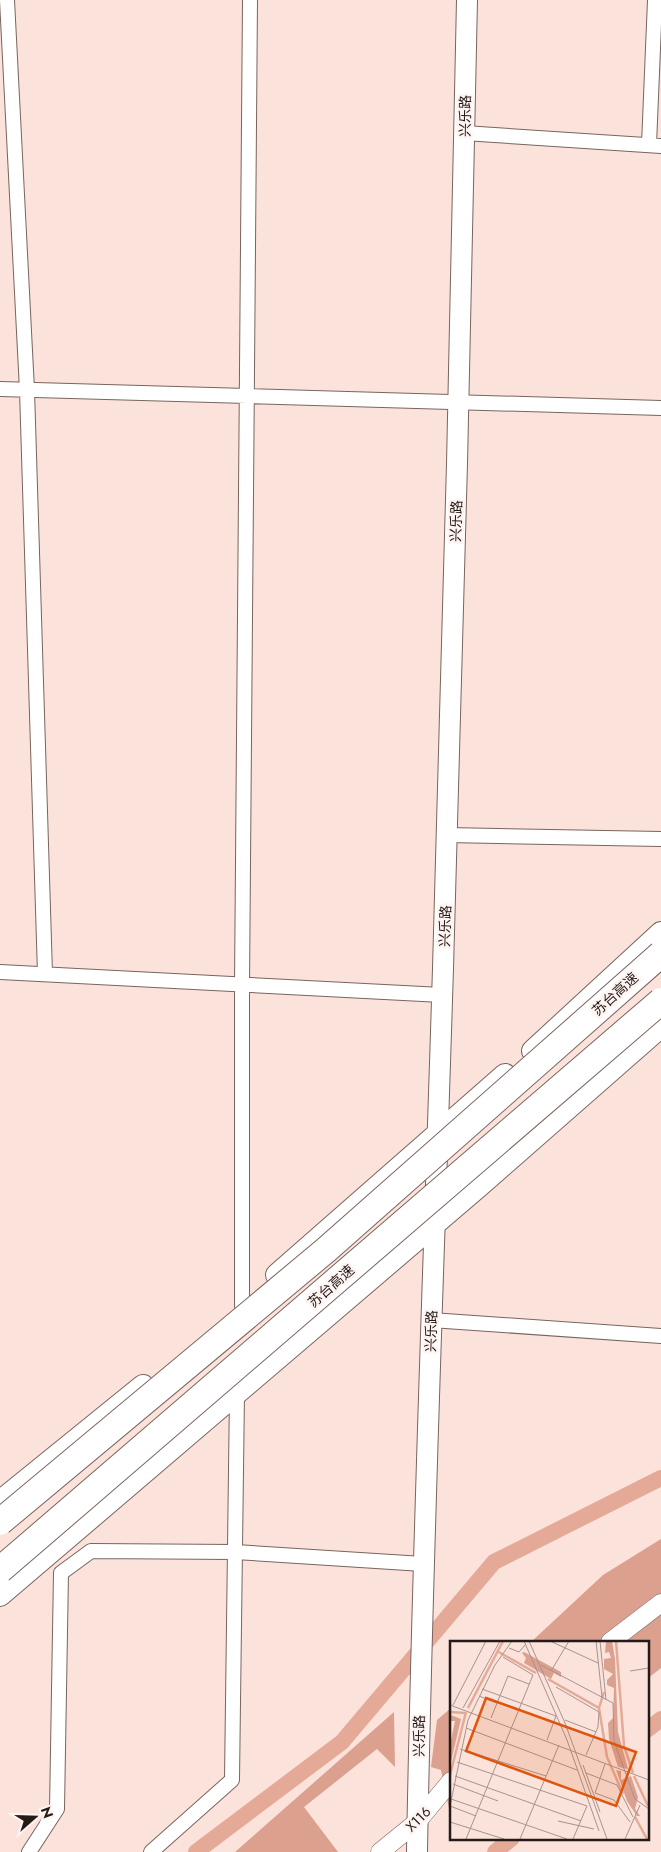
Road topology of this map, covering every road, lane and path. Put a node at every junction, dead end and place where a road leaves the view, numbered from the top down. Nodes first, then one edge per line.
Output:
1 (7, 0) edge
2 (250, 0) edge
3 (467, 0) edge
4 (655, 0) edge
5 (464, 133) junction
6 (655, 145) edge
7 (0, 389) edge
8 (27, 390) junction
9 (247, 397) junction
10 (460, 401) junction
11 (661, 408) edge
12 (447, 835) junction
13 (661, 839) edge
14 (661, 933) edge
15 (661, 954) edge
16 (0, 972) edge
17 (45, 974) junction
18 (242, 985) junction
19 (442, 995) junction
20 (661, 1001) edge
21 (661, 1026) edge
22 (438, 1133) junction
23 (434, 1224) junction
24 (242, 1306) junction
25 (431, 1320) junction
26 (661, 1336) edge
27 (237, 1393) junction
28 (0, 1502) edge
29 (0, 1522) edge
30 (235, 1552) junction
31 (423, 1564) junction
32 (0, 1570) edge
33 (0, 1595) edge
34 (661, 1603) edge
35 (611, 1641) edge
36 (450, 1782) edge
37 (417, 1822) junction
38 (29, 1852) edge
39 (151, 1852) edge
40 (380, 1852) edge
41 (417, 1852) edge

1 - 8 street
2 - 9 street
3 - 5 main road, 兴乐路
4 - 6 street
5 - 6 street
5 - 10 main road, 兴乐路
7 - 8 street
8 - 9 street
8 - 17 street
9 - 10 street
9 - 18 street
10 - 11 street
10 - 12 main road, 兴乐路
12 - 13 street
12 - 19 main road, 兴乐路
14 - 22 main road
15 - 29 highway, 苏台高速, bridge
16 - 17 street
17 - 18 street
18 - 19 street
18 - 24 street
19 - 22 main road, 兴乐路
20 - 32 highway, 苏台高速, bridge
21 - 23 main road
22 - 23 main road, 兴乐路
22 - 24 main road
23 - 25 main road, 兴乐路
23 - 27 main road
24 - 28 main road
25 - 26 street
25 - 31 main road, 兴乐路
27 - 30 street
27 - 33 main road
30 - 31 street
30 - 38 street
30 - 39 street
31 - 37 main road, 兴乐路
34 - 35 street
36 - 37 street, X116
37 - 40 street, X116
37 - 41 main road, 兴乐路

